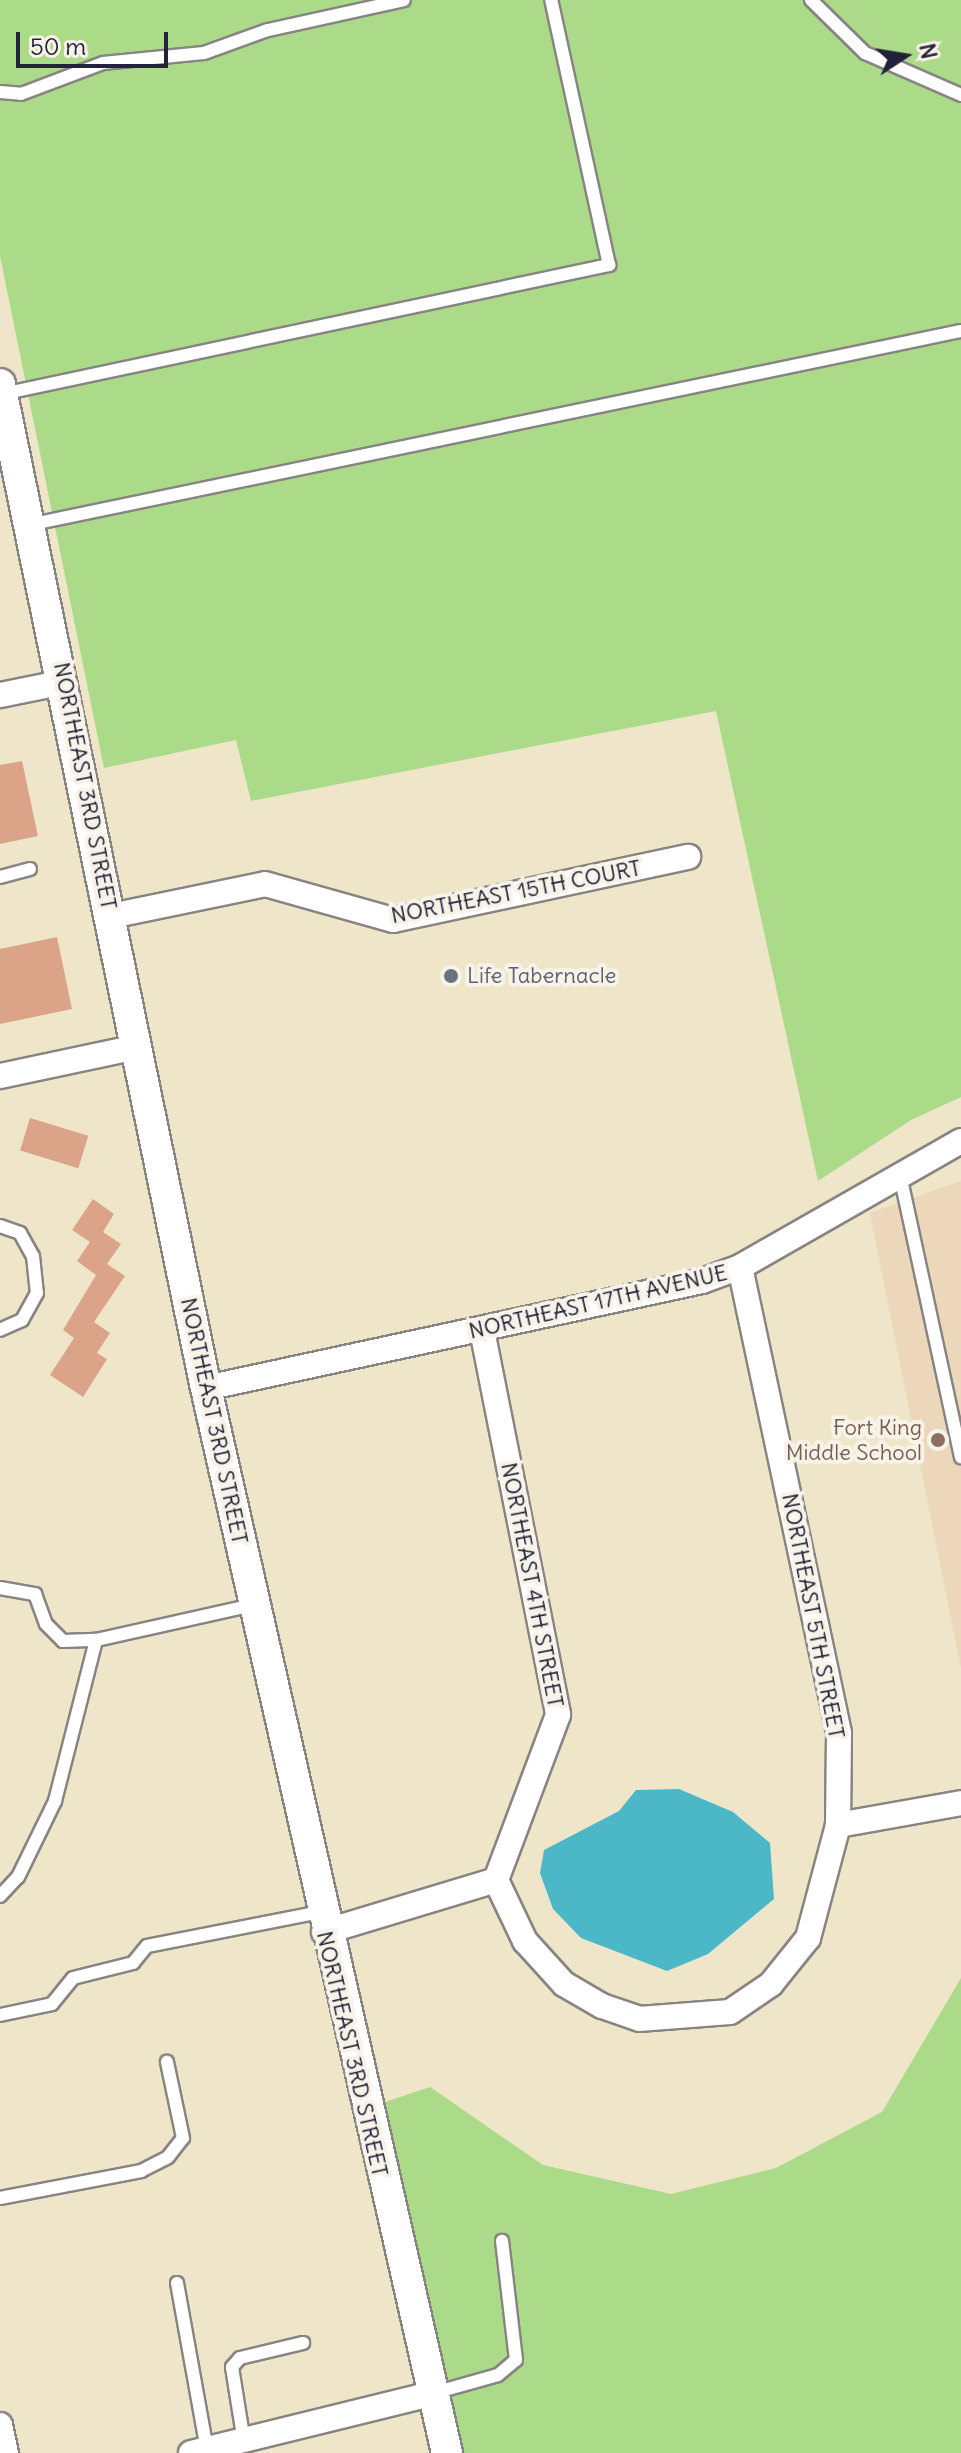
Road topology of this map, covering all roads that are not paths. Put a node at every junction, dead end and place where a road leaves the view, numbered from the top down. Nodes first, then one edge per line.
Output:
1 (404, 0) edge
2 (551, 0) edge
3 (811, 0) edge
4 (0, 92) edge
5 (961, 95) edge
6 (961, 331) edge
7 (1, 391) edge
8 (33, 524) junction
9 (64, 682) junction
10 (0, 695) edge
11 (688, 857) dead end
12 (30, 869) dead end
13 (0, 877) edge
14 (111, 916) junction
15 (137, 1047) junction
16 (0, 1076) edge
17 (961, 1141) edge
18 (900, 1171) junction
19 (0, 1226) edge
20 (740, 1267) junction
21 (0, 1330) edge
22 (482, 1330) junction
23 (206, 1388) junction
24 (961, 1457) edge
25 (0, 1588) edge
26 (253, 1605) junction
27 (96, 1640) junction
28 (961, 1803) edge
29 (838, 1825) junction
30 (496, 1880) junction
31 (0, 1896) edge
32 (322, 1922) junction
33 (0, 2015) edge
34 (167, 2062) dead end
35 (0, 2198) edge
36 (502, 2241) dead end
37 (177, 2283) dead end
38 (303, 2343) dead end
39 (431, 2394) junction
40 (0, 2425) edge
41 (244, 2442) junction
42 (199, 2451) edge
43 (6, 2453) edge
44 (447, 2453) edge

1 - 4 lane
2 - 7 lane
3 - 5 lane
6 - 8 lane
7 - 8 street, NORTHEAST 3RD STREET
8 - 9 street, NORTHEAST 3RD STREET
9 - 10 street
9 - 14 street, NORTHEAST 3RD STREET
11 - 14 street, NORTHEAST 15TH COURT
12 - 13 lane
14 - 15 street, NORTHEAST 3RD STREET
15 - 16 street
15 - 23 street, NORTHEAST 3RD STREET
17 - 18 street, NORTHEAST 17TH AVENUE
18 - 20 street, NORTHEAST 17TH AVENUE
18 - 24 lane
19 - 21 lane
20 - 22 street, NORTHEAST 17TH AVENUE
20 - 29 street, NORTHEAST 5TH STREET
22 - 23 street, NORTHEAST 17TH AVENUE
22 - 30 street, NORTHEAST 4TH STREET
23 - 26 street, NORTHEAST 3RD STREET
25 - 27 lane
26 - 27 lane
26 - 32 street, NORTHEAST 3RD STREET
27 - 31 lane
28 - 29 street
29 - 30 street, NORTHEAST 5TH STREET
30 - 32 street
32 - 33 lane
32 - 39 street, NORTHEAST 3RD STREET
34 - 35 lane
36 - 39 lane
37 - 42 lane
38 - 41 lane
39 - 41 street
39 - 44 street, NORTHEAST 3RD STREET
40 - 43 street
41 - 42 street

